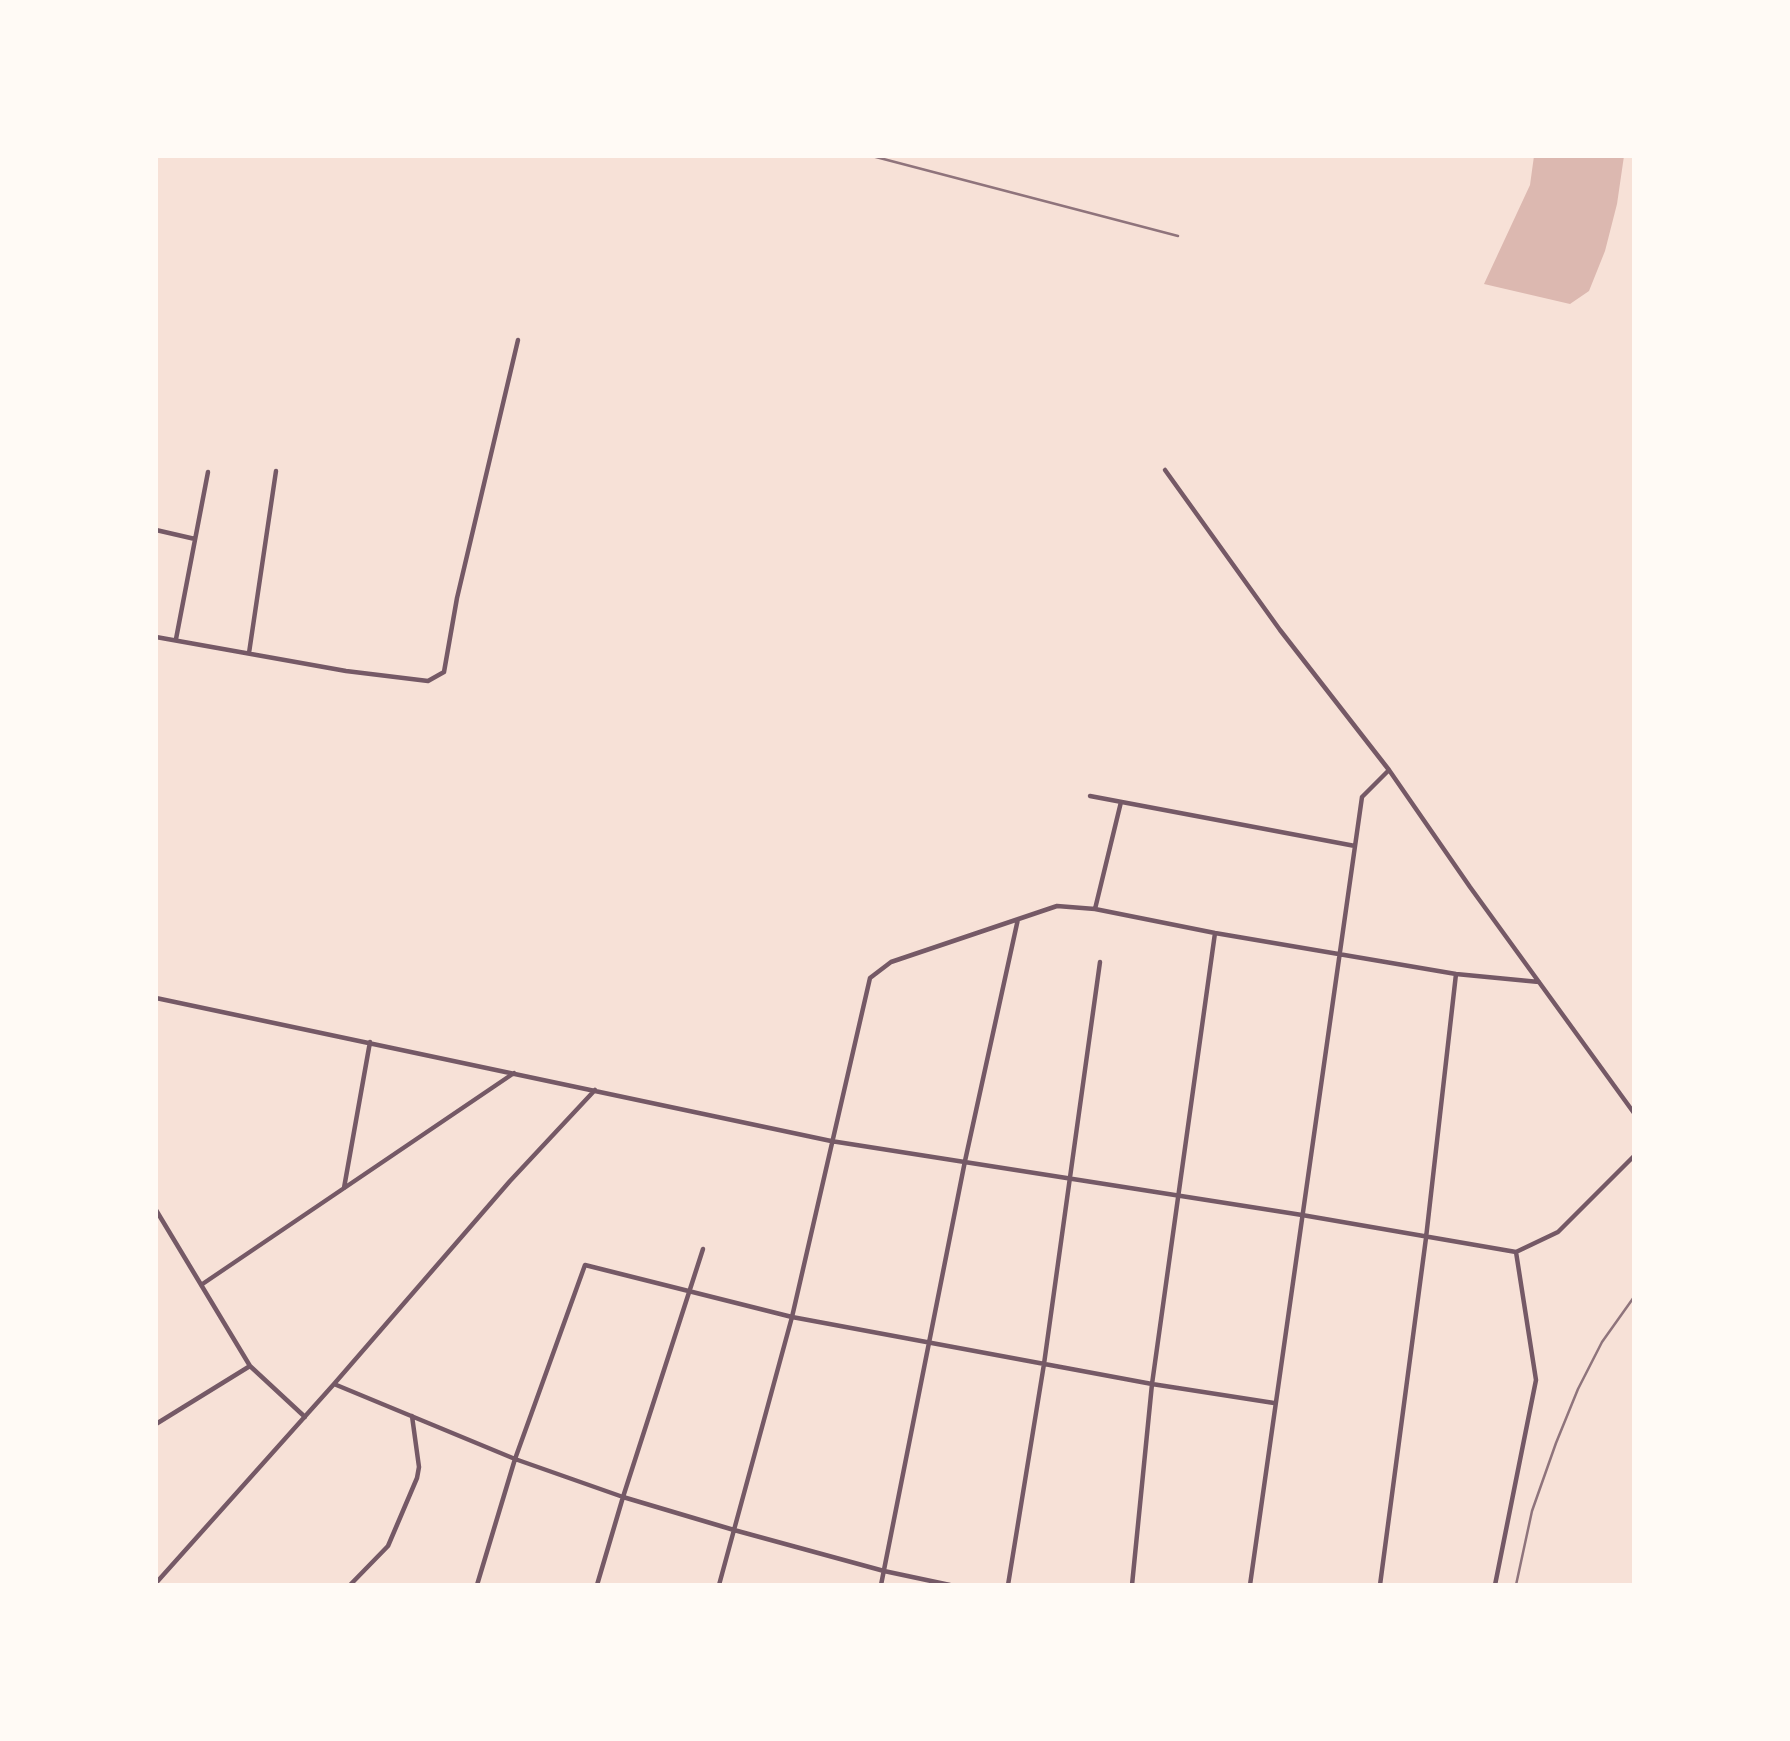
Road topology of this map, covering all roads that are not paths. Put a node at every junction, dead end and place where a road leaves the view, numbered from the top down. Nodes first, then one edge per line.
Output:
1 (518, 340) dead end
2 (1165, 470) dead end
3 (276, 471) dead end
4 (208, 472) dead end
5 (156, 530) edge
6 (195, 539) junction
7 (156, 637) edge
8 (176, 639) junction
9 (249, 653) junction
10 (1389, 769) junction
11 (1090, 796) dead end
12 (1121, 802) junction
13 (1355, 846) junction
14 (1095, 909) junction
15 (1018, 919) junction
16 (1215, 933) junction
17 (1339, 954) junction
18 (1100, 962) dead end
19 (1457, 974) junction
20 (1539, 982) junction
21 (156, 998) edge
22 (370, 1042) junction
23 (515, 1072) junction
24 (596, 1089) junction
25 (1634, 1113) edge
26 (831, 1141) junction
27 (1634, 1156) edge
28 (965, 1161) junction
29 (1068, 1178) junction
30 (344, 1188) junction
31 (1178, 1196) junction
32 (156, 1210) edge
33 (1302, 1215) junction
34 (1426, 1238) junction
35 (703, 1249) dead end
36 (1516, 1252) junction
37 (201, 1285) junction
38 (690, 1292) junction
39 (792, 1317) junction
40 (928, 1341) junction
41 (1044, 1364) junction
42 (250, 1366) junction
43 (334, 1384) junction
44 (1152, 1384) junction
45 (1274, 1403) junction
46 (412, 1416) junction
47 (304, 1417) junction
48 (156, 1424) edge
49 (515, 1458) junction
50 (623, 1497) junction
51 (734, 1530) junction
52 (884, 1571) junction
53 (156, 1583) edge
54 (350, 1585) edge
55 (477, 1585) edge
56 (597, 1585) edge
57 (719, 1585) edge
58 (881, 1585) edge
59 (950, 1585) edge
60 (1008, 1585) edge
61 (1132, 1585) edge
62 (1250, 1585) edge
63 (1380, 1585) edge
64 (1495, 1585) edge

1 - 9 street
2 - 10 street
3 - 9 street
4 - 6 street
5 - 6 street
6 - 8 street
7 - 8 street
8 - 9 street
10 - 13 street
10 - 20 street
11 - 12 street
12 - 13 street
12 - 14 street
13 - 17 street
14 - 15 street
14 - 16 street
15 - 26 street
15 - 28 street
16 - 17 street
16 - 31 street
17 - 19 street
17 - 33 street
18 - 29 street
19 - 20 street
19 - 34 street
20 - 25 street
21 - 22 street
22 - 23 street
22 - 30 street
23 - 24 street
23 - 30 street
24 - 26 street
24 - 43 street
26 - 28 street
26 - 39 street
27 - 36 street
28 - 29 street
28 - 40 street
29 - 31 street
29 - 41 street
30 - 37 street
31 - 33 street
31 - 44 street
32 - 37 street
33 - 34 street
33 - 45 street
34 - 36 street
34 - 63 street
35 - 38 street
36 - 64 street
37 - 42 street
38 - 39 street
38 - 49 street
38 - 50 street
39 - 40 street
39 - 51 street
40 - 41 street
40 - 52 street
41 - 44 street
41 - 60 street
42 - 47 street
42 - 48 street
43 - 46 street
43 - 47 street
44 - 45 street
44 - 61 street
45 - 62 street
46 - 49 street
46 - 54 street
47 - 53 street
49 - 50 street
49 - 55 street
50 - 51 street
50 - 56 street
51 - 52 street
51 - 57 street
52 - 58 street
52 - 59 street

